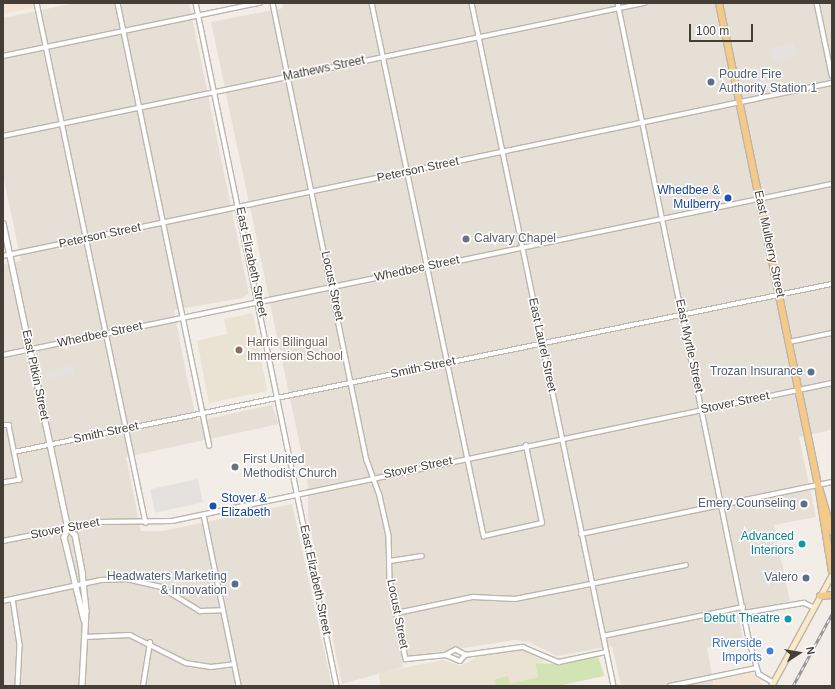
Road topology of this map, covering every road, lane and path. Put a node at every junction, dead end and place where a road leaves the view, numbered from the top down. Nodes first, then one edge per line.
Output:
1 (37, 3) edge
2 (118, 3) edge
3 (196, 3) edge
4 (260, 3) edge
5 (273, 3) edge
6 (372, 3) edge
7 (472, 3) edge
8 (618, 3) edge
9 (644, 3) edge
10 (719, 3) edge
11 (816, 3) edge
12 (619, 8) junction
13 (199, 16) junction
14 (124, 31) junction
15 (479, 37) junction
16 (46, 47) junction
17 (3, 56) edge
18 (384, 57) junction
19 (832, 75) edge
20 (288, 77) junction
21 (832, 84) edge
22 (215, 92) junction
23 (740, 103) junction
24 (139, 108) junction
25 (643, 123) junction
26 (62, 124) junction
27 (3, 136) edge
28 (502, 152) junction
29 (408, 172) junction
30 (832, 184) edge
31 (312, 192) junction
32 (759, 199) junction
33 (240, 207) junction
34 (663, 219) junction
35 (3, 223) edge
36 (163, 223) junction
37 (86, 239) junction
38 (522, 248) junction
39 (10, 254) junction
40 (3, 256) edge
41 (428, 267) junction
42 (832, 284) edge
43 (332, 287) junction
44 (779, 295) junction
45 (260, 302) junction
46 (683, 315) junction
47 (184, 317) junction
48 (107, 333) junction
49 (832, 333) edge
50 (789, 342) junction
51 (542, 344) junction
52 (30, 349) junction
53 (3, 355) edge
54 (447, 363) junction
55 (352, 383) junction
56 (832, 383) edge
57 (799, 390) junction
58 (280, 398) junction
59 (702, 410) junction
60 (204, 414) junction
61 (3, 425) edge
62 (127, 429) junction
63 (561, 439) junction
64 (50, 444) junction
65 (210, 446) dead end
66 (526, 446) junction
67 (14, 452) junction
68 (467, 458) junction
69 (374, 478) junction
70 (832, 482) edge
71 (3, 483) edge
72 (818, 484) junction
73 (298, 494) junction
74 (722, 504) junction
75 (204, 515) junction
76 (146, 522) junction
77 (68, 528) junction
78 (832, 532) edge
79 (581, 534) junction
80 (3, 542) edge
81 (422, 556) dead end
82 (390, 561) junction
83 (686, 565) dead end
84 (832, 573) edge
85 (84, 583) junction
86 (592, 584) junction
87 (74, 585) junction
88 (832, 595) edge
89 (820, 596) junction
90 (13, 599) junction
91 (3, 601) edge
92 (743, 607) junction
93 (813, 607) junction
94 (223, 610) junction
95 (397, 613) junction
96 (744, 613) junction
97 (84, 620) junction
98 (603, 636) junction
99 (84, 637) junction
100 (150, 643) junction
101 (606, 652) junction
102 (446, 655) junction
103 (465, 655) junction
104 (234, 664) junction
105 (756, 668) junction
106 (772, 684) edge
107 (18, 686) edge
108 (82, 686) edge
109 (143, 686) edge
110 (239, 686) edge
111 (337, 686) edge
112 (614, 686) edge
113 (670, 686) edge

1 - 16 street
2 - 14 street
3 - 13 street, East Elizabeth Street
4 - 13 street
5 - 20 street, Locust Street
6 - 18 street
7 - 15 street, East Laurel Street
8 - 12 street, East Myrtle Street
9 - 12 street, Mathews Street
10 - 23 highway, East Mulberry Street
11 - 19 street
12 - 15 street, Mathews Street
12 - 25 street, East Myrtle Street
13 - 14 street
13 - 22 street, East Elizabeth Street
14 - 16 street
14 - 24 street
15 - 18 street, Mathews Street
15 - 28 street, East Laurel Street
16 - 17 street
16 - 26 street
18 - 20 street, Mathews Street
18 - 29 street
20 - 22 street, Mathews Street
20 - 31 street, Locust Street
21 - 23 street, Peterson Street
22 - 24 street, Mathews Street
22 - 33 street, East Elizabeth Street
23 - 25 street, Peterson Street
23 - 32 highway, East Mulberry Street
24 - 26 street, Mathews Street
24 - 36 street
25 - 28 street, Peterson Street
25 - 34 street, East Myrtle Street
26 - 27 street, Mathews Street
26 - 37 street
28 - 29 street, Peterson Street
28 - 38 street, East Laurel Street
29 - 31 street, Peterson Street
29 - 41 street
30 - 32 street, Whedbee Street
31 - 33 street, Peterson Street
31 - 43 street, Locust Street
32 - 34 street, Whedbee Street
32 - 44 highway, East Mulberry Street
33 - 36 street, Peterson Street
33 - 45 street, East Elizabeth Street
34 - 38 street, Whedbee Street
34 - 46 street, East Myrtle Street
35 - 39 street, East Pitkin Street
36 - 37 street, Peterson Street
36 - 47 street
37 - 39 street, Peterson Street
37 - 48 street
38 - 41 street, Whedbee Street
38 - 51 street, East Laurel Street
39 - 40 street, Peterson Street
39 - 52 street, East Pitkin Street
41 - 43 street, Whedbee Street
41 - 54 street
42 - 44 street, Smith Street
43 - 45 street, Whedbee Street
43 - 55 street, Locust Street
44 - 46 street, Smith Street
44 - 50 highway, East Mulberry Street
45 - 47 street, Whedbee Street
45 - 58 street, East Elizabeth Street
46 - 51 street, Smith Street
46 - 59 street, East Myrtle Street
47 - 48 street, Whedbee Street
47 - 60 street
48 - 52 street, Whedbee Street
48 - 62 street
49 - 50 street
50 - 57 highway, East Mulberry Street
51 - 54 street, Smith Street
51 - 63 street, East Laurel Street
52 - 53 street, Whedbee Street
52 - 64 street, East Pitkin Street
54 - 55 street, Smith Street
54 - 68 street
55 - 58 street, Smith Street
55 - 69 street, Locust Street
56 - 57 street, Stover Street
57 - 59 street, Stover Street
57 - 72 highway, East Mulberry Street
58 - 60 street, Smith Street
58 - 73 street, East Elizabeth Street
59 - 63 street, Stover Street
59 - 74 street, East Myrtle Street
60 - 62 street, Smith Street
60 - 65 street
61 - 67 street
62 - 64 street, Smith Street
62 - 76 street
63 - 66 street, Stover Street
63 - 79 street, East Laurel Street
64 - 67 street, Smith Street
64 - 77 street, East Pitkin Street
66 - 68 street, Stover Street
66 - 68 street
67 - 71 street
68 - 69 street, Stover Street
69 - 73 street, Stover Street
69 - 82 street, Locust Street
70 - 72 street
72 - 74 street
72 - 78 highway, East Mulberry Street
72 - 84 highway, East Mulberry Street
73 - 75 street, Stover Street
73 - 111 street, East Elizabeth Street
74 - 79 street
74 - 92 street, East Myrtle Street
75 - 76 street, Stover Street
75 - 94 street
76 - 77 street, Stover Street
77 - 80 street, Stover Street
77 - 85 street, East Pitkin Street
77 - 87 street, East Pitkin Street
79 - 86 street, East Laurel Street
81 - 82 street
82 - 95 street, Locust Street
83 - 86 street
84 - 89 main road
85 - 87 street
85 - 94 street
85 - 97 street, East Pitkin Street
86 - 95 street
86 - 98 street, East Laurel Street
87 - 90 street
87 - 97 street, East Pitkin Street
88 - 89 highway
89 - 93 main road
90 - 91 street
90 - 107 street
92 - 96 street, East Myrtle Street
92 - 98 street
93 - 96 street
93 - 106 main road
94 - 104 street
95 - 102 street, Locust Street
96 - 105 street, East Myrtle Street
97 - 99 street, East Pitkin Street
98 - 101 street, East Laurel Street
99 - 100 street
99 - 108 street, East Pitkin Street
100 - 104 street
100 - 109 street
101 - 103 street
101 - 112 street, East Laurel Street
102 - 103 street
102 - 103 street
104 - 110 street
105 - 106 street
105 - 113 street

